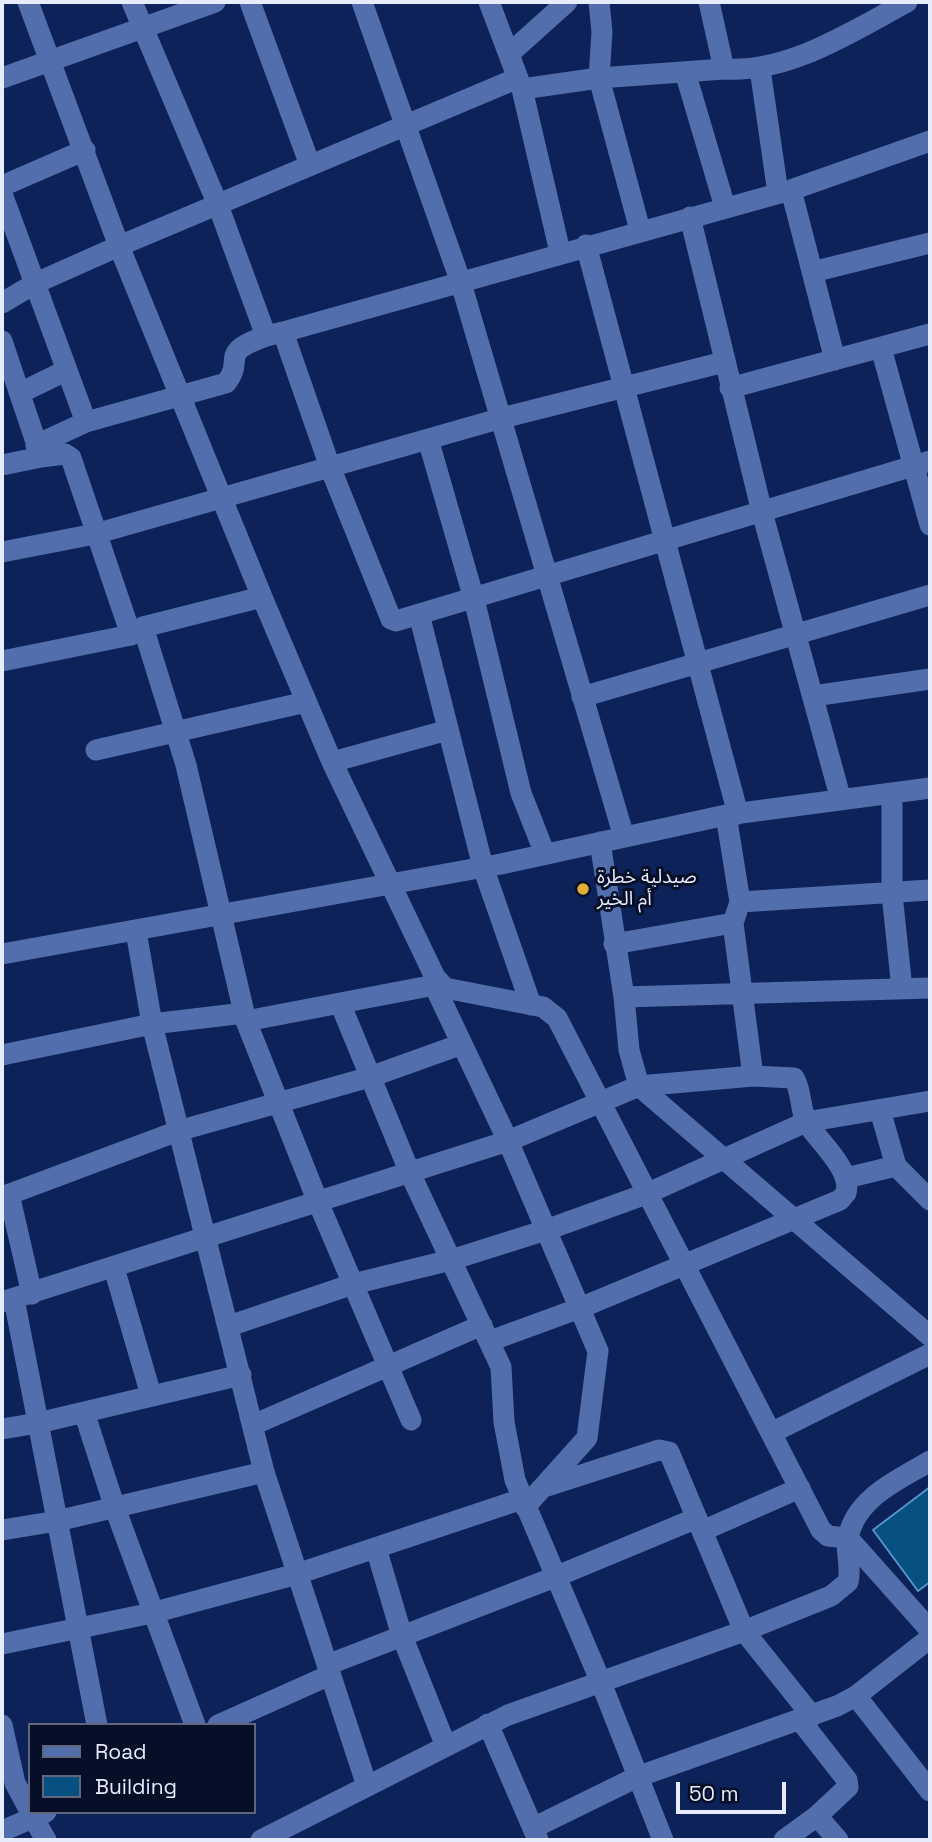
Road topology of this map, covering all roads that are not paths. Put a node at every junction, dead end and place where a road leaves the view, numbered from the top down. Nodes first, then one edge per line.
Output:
1 (28, 2) edge
2 (132, 2) edge
3 (215, 2) edge
4 (252, 2) edge
5 (362, 2) edge
6 (489, 2) edge
7 (567, 2) edge
8 (598, 2) edge
9 (709, 2) edge
10 (907, 2) edge
11 (141, 29) junction
12 (509, 54) junction
13 (51, 61) junction
14 (724, 69) junction
15 (760, 69) junction
16 (685, 72) junction
17 (2, 78) edge
18 (599, 78) junction
19 (520, 83) junction
20 (407, 124) junction
21 (930, 141) edge
22 (85, 150) junction
23 (310, 165) junction
24 (2, 186) edge
25 (784, 191) junction
26 (2, 194) edge
27 (218, 205) junction
28 (725, 207) junction
29 (690, 217) junction
30 (640, 230) junction
31 (930, 243) edge
32 (586, 245) junction
33 (119, 246) junction
34 (560, 252) junction
35 (812, 272) junction
36 (460, 280) junction
37 (36, 283) junction
38 (2, 303) edge
39 (274, 334) junction
40 (930, 334) edge
41 (3, 346) edge
42 (881, 348) junction
43 (835, 360) junction
44 (724, 362) junction
45 (67, 370) junction
46 (625, 386) junction
47 (730, 388) junction
48 (20, 393) junction
49 (181, 396) junction
50 (502, 418) junction
51 (86, 422) junction
52 (428, 439) junction
53 (39, 451) junction
54 (923, 463) edge
55 (2, 466) edge
56 (330, 467) junction
57 (222, 496) junction
58 (762, 512) junction
59 (930, 525) edge
60 (95, 534) junction
61 (666, 541) junction
62 (2, 552) edge
63 (550, 577) junction
64 (930, 595) edge
65 (262, 597) junction
66 (474, 598) junction
67 (419, 614) junction
68 (137, 631) junction
69 (796, 634) junction
70 (2, 661) edge
71 (697, 663) junction
72 (930, 678) edge
73 (813, 696) junction
74 (582, 697) junction
75 (306, 702) junction
76 (448, 730) junction
77 (176, 732) junction
78 (96, 750) dead end
79 (332, 762) junction
80 (930, 788) edge
81 (892, 793) junction
82 (841, 800) junction
83 (732, 814) junction
84 (624, 837) junction
85 (600, 842) junction
86 (545, 854) junction
87 (483, 867) junction
88 (392, 884) junction
89 (930, 890) edge
90 (892, 894) junction
91 (736, 912) junction
92 (221, 915) junction
93 (136, 931) junction
94 (614, 944) junction
95 (2, 954) edge
96 (437, 985) junction
97 (930, 988) edge
98 (901, 989) junction
99 (741, 994) junction
100 (624, 997) junction
101 (340, 1003) junction
102 (531, 1005) junction
103 (245, 1017) junction
104 (152, 1024) junction
105 (462, 1044) junction
106 (2, 1055) edge
107 (753, 1076) junction
108 (370, 1077) junction
109 (639, 1086) junction
110 (930, 1101) edge
111 (277, 1103) junction
112 (600, 1104) junction
113 (880, 1110) junction
114 (806, 1122) junction
115 (178, 1131) junction
116 (508, 1141) junction
117 (720, 1158) junction
118 (895, 1166) junction
119 (410, 1173) junction
120 (846, 1178) junction
121 (646, 1194) junction
122 (5, 1195) edge
123 (930, 1199) edge
124 (318, 1202) junction
125 (794, 1222) junction
126 (546, 1230) junction
127 (206, 1238) junction
128 (451, 1259) junction
129 (683, 1264) junction
130 (114, 1268) junction
131 (353, 1284) junction
132 (16, 1298) edge
133 (580, 1308) junction
134 (229, 1326) junction
135 (486, 1333) junction
136 (930, 1336) edge
137 (930, 1354) edge
138 (388, 1368) junction
139 (241, 1375) junction
140 (151, 1395) junction
141 (84, 1412) junction
142 (411, 1420) dead end
143 (38, 1423) junction
144 (253, 1425) junction
145 (2, 1429) edge
146 (771, 1433) junction
147 (930, 1461) edge
148 (264, 1472) junction
149 (545, 1486) junction
150 (800, 1489) junction
151 (524, 1503) junction
152 (115, 1508) junction
153 (57, 1521) junction
154 (700, 1524) junction
155 (2, 1530) edge
156 (848, 1538) junction
157 (376, 1548) junction
158 (297, 1574) junction
159 (555, 1577) junction
160 (922, 1604) edge
161 (152, 1613) junction
162 (78, 1627) junction
163 (930, 1630) edge
164 (744, 1631) junction
165 (402, 1636) junction
166 (930, 1638) edge
167 (2, 1644) edge
168 (329, 1670) junction
169 (600, 1680) junction
170 (856, 1696) junction
171 (806, 1718) junction
172 (97, 1723) edge
173 (194, 1723) edge
174 (222, 1723) edge
175 (488, 1724) junction
176 (2, 1732) edge
177 (446, 1746) junction
178 (637, 1777) junction
179 (367, 1786) junction
180 (930, 1791) edge
181 (28, 1802) edge
182 (33, 1814) edge
183 (35, 1814) edge
184 (817, 1816) junction
185 (2, 1831) edge
186 (536, 1834) edge
187 (285, 1835) edge
188 (46, 1840) edge
189 (261, 1840) edge
190 (663, 1840) edge
191 (784, 1840) edge
192 (838, 1840) edge

1 - 13 street
2 - 11 street
3 - 11 street
4 - 23 street
5 - 20 street
6 - 12 street
7 - 12 street
8 - 18 street
9 - 14 street
10 - 15 street
11 - 13 street
11 - 27 street
12 - 19 street
13 - 17 street
13 - 22 street
14 - 15 street
14 - 16 street
15 - 25 street
16 - 18 street
16 - 28 street
18 - 19 street
18 - 30 street
19 - 20 street
19 - 34 street
20 - 23 street
20 - 36 street
21 - 25 street
22 - 24 street
22 - 33 street
23 - 27 street
25 - 28 street
25 - 35 street
26 - 37 street
27 - 33 street
27 - 39 street
28 - 29 street
29 - 30 street
29 - 44 street
30 - 32 street
31 - 35 street
32 - 34 street
32 - 46 street
33 - 37 street
33 - 49 street
34 - 36 street
35 - 43 street
36 - 39 street
36 - 50 street
37 - 38 street
37 - 45 street
39 - 49 street
39 - 56 street
40 - 42 street
41 - 48 street
42 - 43 street
42 - 54 street
43 - 47 street
44 - 46 street
44 - 47 street
45 - 48 street
45 - 51 street
46 - 50 street
46 - 61 street
47 - 58 street
48 - 53 street
49 - 51 street
49 - 57 street
50 - 52 street
50 - 63 street
51 - 53 street
52 - 56 street
52 - 66 street
53 - 55 street
53 - 60 street
54 - 58 street
54 - 59 street
56 - 57 street
56 - 67 street
57 - 60 street
57 - 65 street
58 - 61 street
58 - 69 street
60 - 62 street
60 - 68 street
61 - 63 street
61 - 71 street
63 - 66 street
63 - 74 street
64 - 69 street
65 - 68 street
65 - 75 street
66 - 67 street
66 - 86 street
67 - 76 street
68 - 70 street
68 - 77 street
69 - 71 street
69 - 73 street
71 - 74 street
71 - 83 street
72 - 73 street
73 - 82 street
74 - 84 street
75 - 77 street
75 - 79 street
76 - 79 street
76 - 87 street
77 - 78 street
77 - 92 street
79 - 88 street
80 - 81 street
81 - 82 street
81 - 90 street
82 - 83 street
83 - 84 street
83 - 91 street
84 - 85 street
85 - 86 street
85 - 94 street
86 - 87 street
87 - 88 street
87 - 102 street
88 - 92 street
88 - 96 street
89 - 90 street
90 - 91 street
90 - 98 street
91 - 94 street
91 - 99 street
92 - 93 street
92 - 103 street
93 - 95 street
93 - 104 street
94 - 100 street
96 - 101 street
96 - 102 street
96 - 105 street
97 - 98 street
98 - 99 street
99 - 100 street
99 - 107 street
100 - 109 street
101 - 103 street
101 - 108 street
102 - 112 street
103 - 104 street
103 - 111 street
104 - 106 street
104 - 115 street
105 - 108 street
105 - 116 street
107 - 109 street
107 - 114 street
108 - 111 street
108 - 119 street
109 - 112 street
109 - 117 street
110 - 113 street
111 - 115 street
111 - 124 street
112 - 116 street
112 - 121 street
113 - 114 street
113 - 118 street
114 - 117 street
114 - 120 street
115 - 122 street
115 - 127 street
116 - 119 street
116 - 126 street
117 - 121 street
117 - 125 street
118 - 120 street
118 - 123 street
119 - 124 street
119 - 128 street
120 - 125 street
121 - 126 street
121 - 129 street
122 - 132 street
124 - 127 street
124 - 131 street
125 - 129 street
125 - 136 street
126 - 128 street
126 - 133 street
127 - 130 street
127 - 134 street
128 - 131 street
128 - 135 street
129 - 133 street
129 - 146 street
130 - 132 street
130 - 140 street
131 - 134 street
131 - 138 street
132 - 143 street
133 - 135 street
133 - 149 street
134 - 139 street
135 - 138 street
135 - 151 street
137 - 146 street
138 - 142 street
138 - 144 street
139 - 140 street
139 - 144 street
140 - 141 street
141 - 143 street
141 - 152 street
143 - 145 street
143 - 153 street
144 - 148 street
146 - 150 street
147 - 156 street
148 - 152 street
148 - 158 street
149 - 151 street
149 - 154 street
150 - 154 street
150 - 156 street
151 - 157 street
151 - 159 street
152 - 153 street
152 - 161 street
153 - 155 street
153 - 162 street
154 - 159 street
154 - 164 street
156 - 160 street
156 - 164 street
157 - 158 street
157 - 165 street
158 - 161 street
158 - 168 street
159 - 165 street
159 - 169 street
160 - 163 street
161 - 162 street
161 - 173 street
162 - 167 street
162 - 172 street
164 - 169 street
164 - 171 street
165 - 168 street
165 - 177 street
166 - 170 street
168 - 174 street
168 - 179 street
169 - 175 street
169 - 178 street
170 - 171 street
170 - 180 street
171 - 178 street
171 - 184 street
175 - 177 street
175 - 186 street
176 - 181 street
177 - 179 street
178 - 186 street
178 - 190 street
179 - 187 street
182 - 185 street
183 - 188 street
184 - 191 street
184 - 192 street
187 - 189 street

